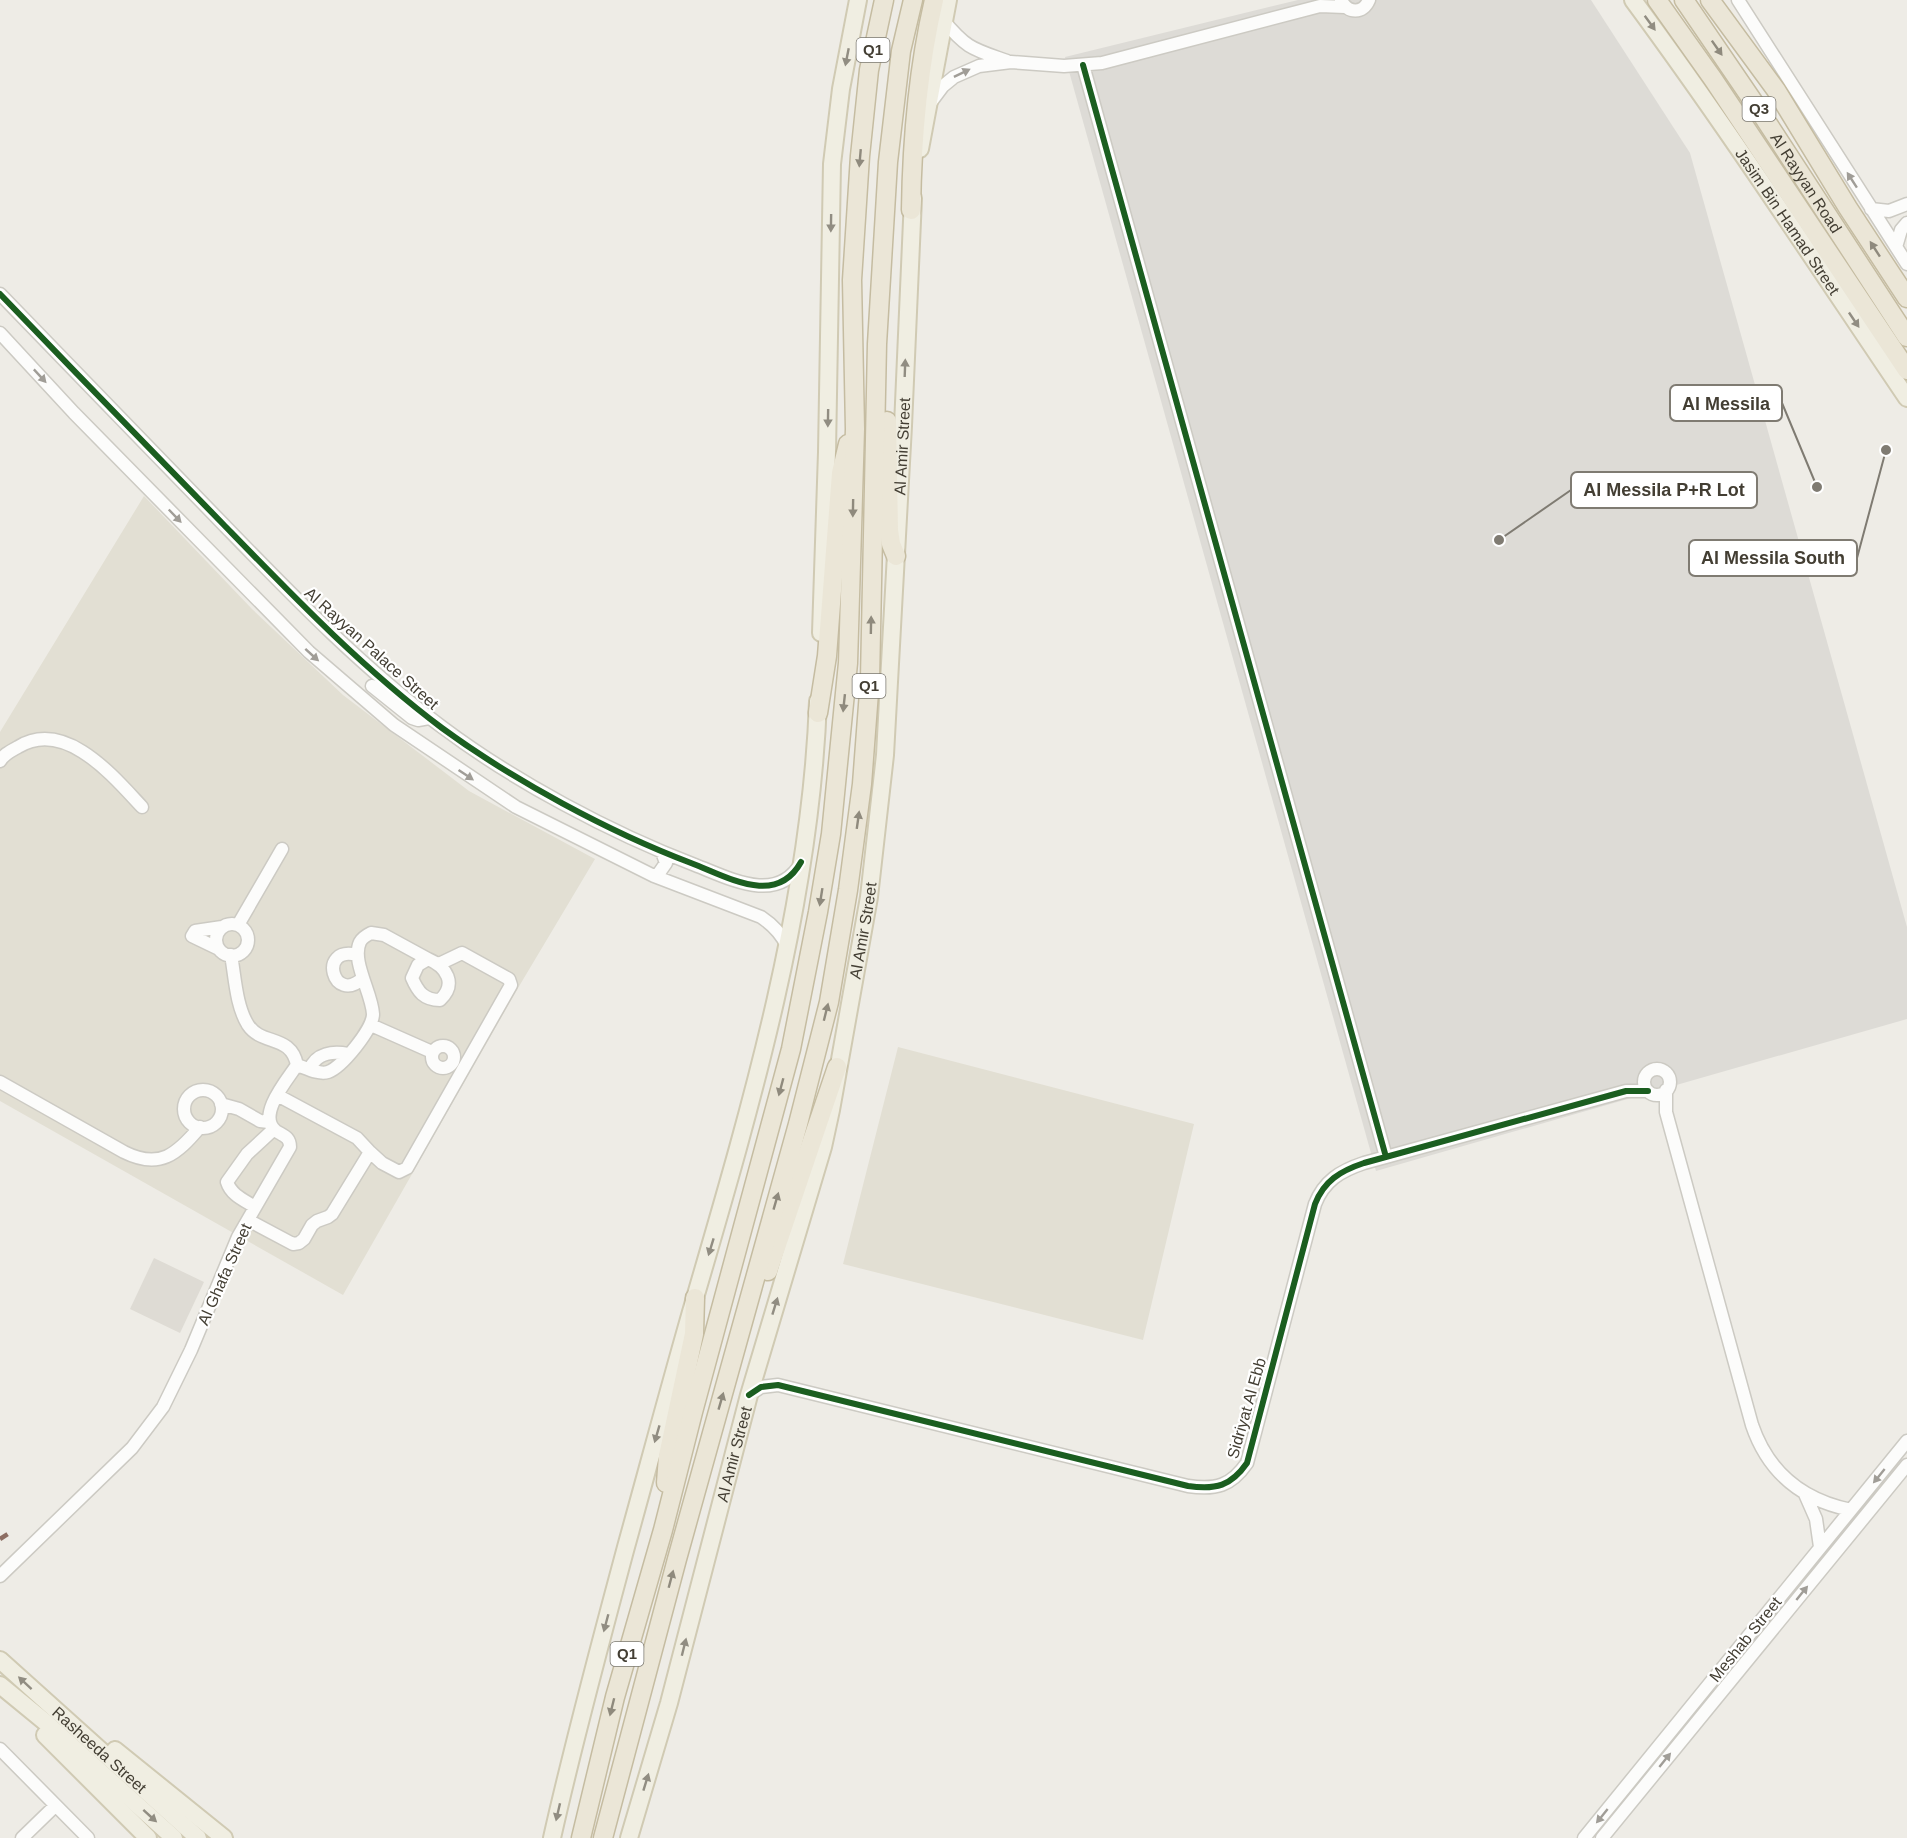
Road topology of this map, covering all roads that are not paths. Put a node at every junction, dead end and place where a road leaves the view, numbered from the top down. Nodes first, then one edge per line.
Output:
1 (858, 0) edge
2 (884, 0) edge
3 (913, 0) edge
4 (934, 0) edge
5 (948, 0) edge
6 (1332, 0) edge
7 (1369, 0) edge
8 (1633, 0) edge
9 (1657, 0) edge
10 (1684, 0) edge
11 (1710, 0) edge
12 (1722, 0) edge
13 (1738, 0) edge
14 (1343, 3) edge
15 (1320, 6) junction
16 (943, 20) junction
17 (1667, 46) junction
18 (1011, 62) junction
19 (1083, 65) junction
20 (1776, 90) junction
21 (928, 109) junction
22 (1907, 204) edge
23 (1871, 209) junction
24 (911, 210) junction
25 (1806, 220) junction
26 (1907, 223) edge
27 (1896, 247) junction
28 (1907, 264) edge
29 (0, 294) edge
30 (1907, 298) edge
31 (0, 333) edge
32 (1907, 337) edge
33 (877, 344) junction
34 (1907, 370) edge
35 (1907, 398) edge
36 (855, 429) junction
37 (896, 556) junction
38 (375, 681) junction
39 (364, 700) junction
40 (818, 713) junction
41 (0, 761) edge
42 (142, 807) dead end
43 (282, 849) dead end
44 (662, 852) junction
45 (801, 862) junction
46 (654, 876) junction
47 (238, 925) junction
48 (222, 927) junction
49 (787, 946) junction
50 (219, 949) junction
51 (231, 955) junction
52 (357, 955) junction
53 (363, 978) junction
54 (371, 1024) junction
55 (432, 1052) dead end
56 (297, 1065) junction
57 (837, 1067) junction
58 (0, 1083) edge
59 (277, 1095) junction
60 (221, 1104) junction
61 (271, 1126) junction
62 (200, 1127) junction
63 (370, 1152) junction
64 (1386, 1157) junction
65 (255, 1207) junction
66 (248, 1220) junction
67 (695, 1298) junction
68 (733, 1358) junction
69 (759, 1362) junction
70 (778, 1385) junction
71 (749, 1395) junction
72 (1907, 1441) edge
73 (1907, 1465) edge
74 (1804, 1493) junction
75 (1851, 1510) junction
76 (663, 1530) junction
77 (1820, 1547) junction
78 (0, 1576) edge
79 (0, 1660) edge
80 (1724, 1665) junction
81 (1736, 1674) junction
82 (6, 1690) edge
83 (50, 1706) junction
84 (0, 1749) edge
85 (1639, 1770) junction
86 (1650, 1778) junction
87 (55, 1806) junction
88 (22, 1838) edge
89 (88, 1838) edge
90 (148, 1838) edge
91 (174, 1838) edge
92 (198, 1838) edge
93 (224, 1838) edge
94 (552, 1838) edge
95 (580, 1838) edge
96 (603, 1838) edge
97 (629, 1838) edge
98 (1584, 1838) edge
99 (1602, 1838) edge

1 -> 40 main road
2 -> 36 highway, Q1
3 - 33 highway, Al Amir Street / Q1
4 - 24 highway
5 - 16 main road, Al Amir Street
6 - 15 street
7 - 14 street
8 -> 17 main road
9 - 25 highway
10 -> 32 highway, Al Rayyan Road / Q3
11 - 20 highway, Al Rayyan Road / Q3
12 - 20 highway
23 -> 13 street
14 - 15 street
15 - 19 street
16 - 18 street
16 - 21 main road, Al Amir Street
17 - 25 main road
17 -> 35 main road, Jasim Bin Hamad Street
18 - 19 street
21 -> 18 street
19 - 64 street
30 -> 20 highway, Al Rayyan Road / Q3
21 - 24 main road, Al Amir Street
22 - 23 street
23 - 27 street
37 -> 24 main road, Al Amir Street
25 - 34 highway
26 - 27 street
27 - 28 street
29 - 38 street, Al Rayyan Palace Street
31 -> 39 street
33 - 37 highway
68 -> 33 highway, Al Amir Street / Q1
36 - 40 highway
36 -> 76 highway, Q1
37 - 57 main road, Al Amir Street
38 - 39 street
38 - 44 street, Al Rayyan Palace Street
39 -> 46 street
40 - 45 main road
41 - 42 street
43 - 47 street
44 - 45 street, Al Rayyan Palace Street
44 - 46 street
45 - 49 main road
46 - 49 street
47 - 48 street
47 - 51 street
48 - 50 street
48 - 50 street
49 -> 67 main road
50 - 51 street
51 - 56 street
52 - 53 street
52 - 53 street
52 - 63 street
53 - 54 street
54 - 55 street
54 - 56 street
56 - 59 street
57 - 68 highway
69 -> 57 main road, Al Amir Street
58 - 62 street
59 - 61 street
59 - 63 street
60 - 61 street
60 - 62 street
60 - 62 street
61 - 65 street, Al Ghafa Street
61 - 65 street
63 - 66 street
64 - 70 street, Sidriyat Al Ebb
64 - 74 street, Sidriyat Al Ebb
65 - 66 street, Al Ghafa Street
66 - 78 street, Al Ghafa Street
67 - 76 highway
67 -> 94 main road
96 -> 68 highway, Al Amir Street / Q1
69 - 70 street
69 - 71 main road, Al Amir Street
70 - 71 street
97 -> 71 main road, Al Amir Street
72 -> 75 street, Meshab Street
81 -> 73 street, Meshab Street
74 - 75 street
74 - 77 street
75 - 77 street, Meshab Street
76 -> 95 highway, Q1
77 - 80 street, Meshab Street
83 -> 79 main road, Rasheeda Street
80 - 81 street
80 - 85 street, Meshab Street
86 -> 81 street, Meshab Street
82 - 90 main road
82 -> 91 main road, Rasheeda Street
83 - 92 main road, Rasheeda Street
83 - 93 main road
84 - 87 street
85 - 86 street
85 -> 98 street, Meshab Street
86 - 99 street, Meshab Street
87 - 88 street
87 - 89 street

